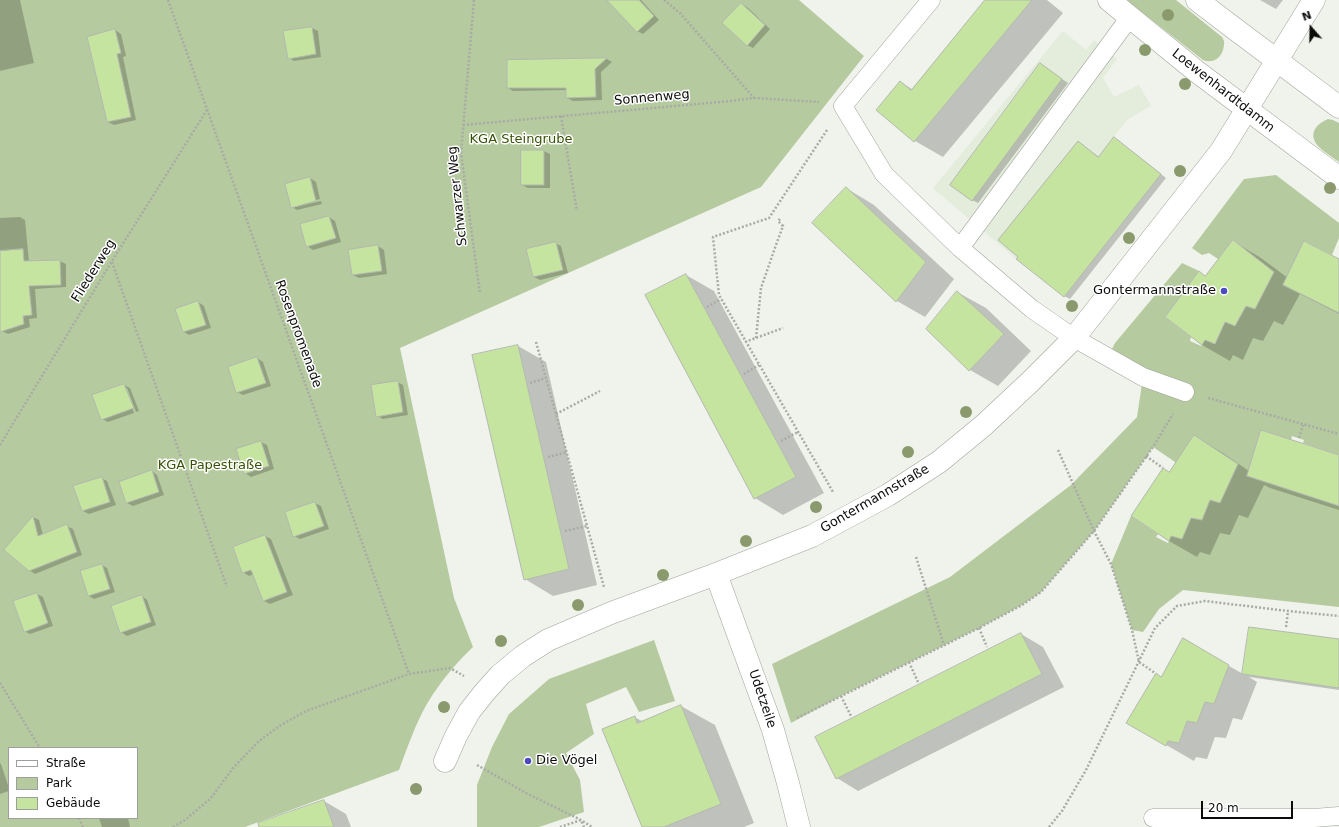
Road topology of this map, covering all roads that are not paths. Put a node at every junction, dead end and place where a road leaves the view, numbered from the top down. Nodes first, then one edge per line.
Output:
1 (931, 0) edge
2 (1109, 0) edge
3 (1197, 0) edge
4 (1314, 0) edge
5 (1130, 17) junction
6 (1277, 61) junction
7 (1339, 107) edge
8 (1247, 110) junction
9 (1339, 178) edge
10 (960, 248) junction
11 (1074, 338) junction
12 (1185, 392) road end
13 (716, 574) junction
14 (445, 761) dead end
15 (1339, 816) edge
16 (1153, 818) dead end
17 (798, 827) edge

1 - 10 lane
2 - 5 street, Loewenhardtdamm
3 - 6 street
4 - 6 street, Gontermannstraße
5 - 8 street, Loewenhardtdamm
5 - 10 lane
6 - 7 street
6 - 8 street, Gontermannstraße
8 - 9 street, Loewenhardtdamm
8 - 11 street, Gontermannstraße
10 - 11 lane
11 - 12 lane
11 - 13 street, Gontermannstraße
13 - 14 street, Gontermannstraße
13 - 17 street, Udetzeile
15 - 16 lane

